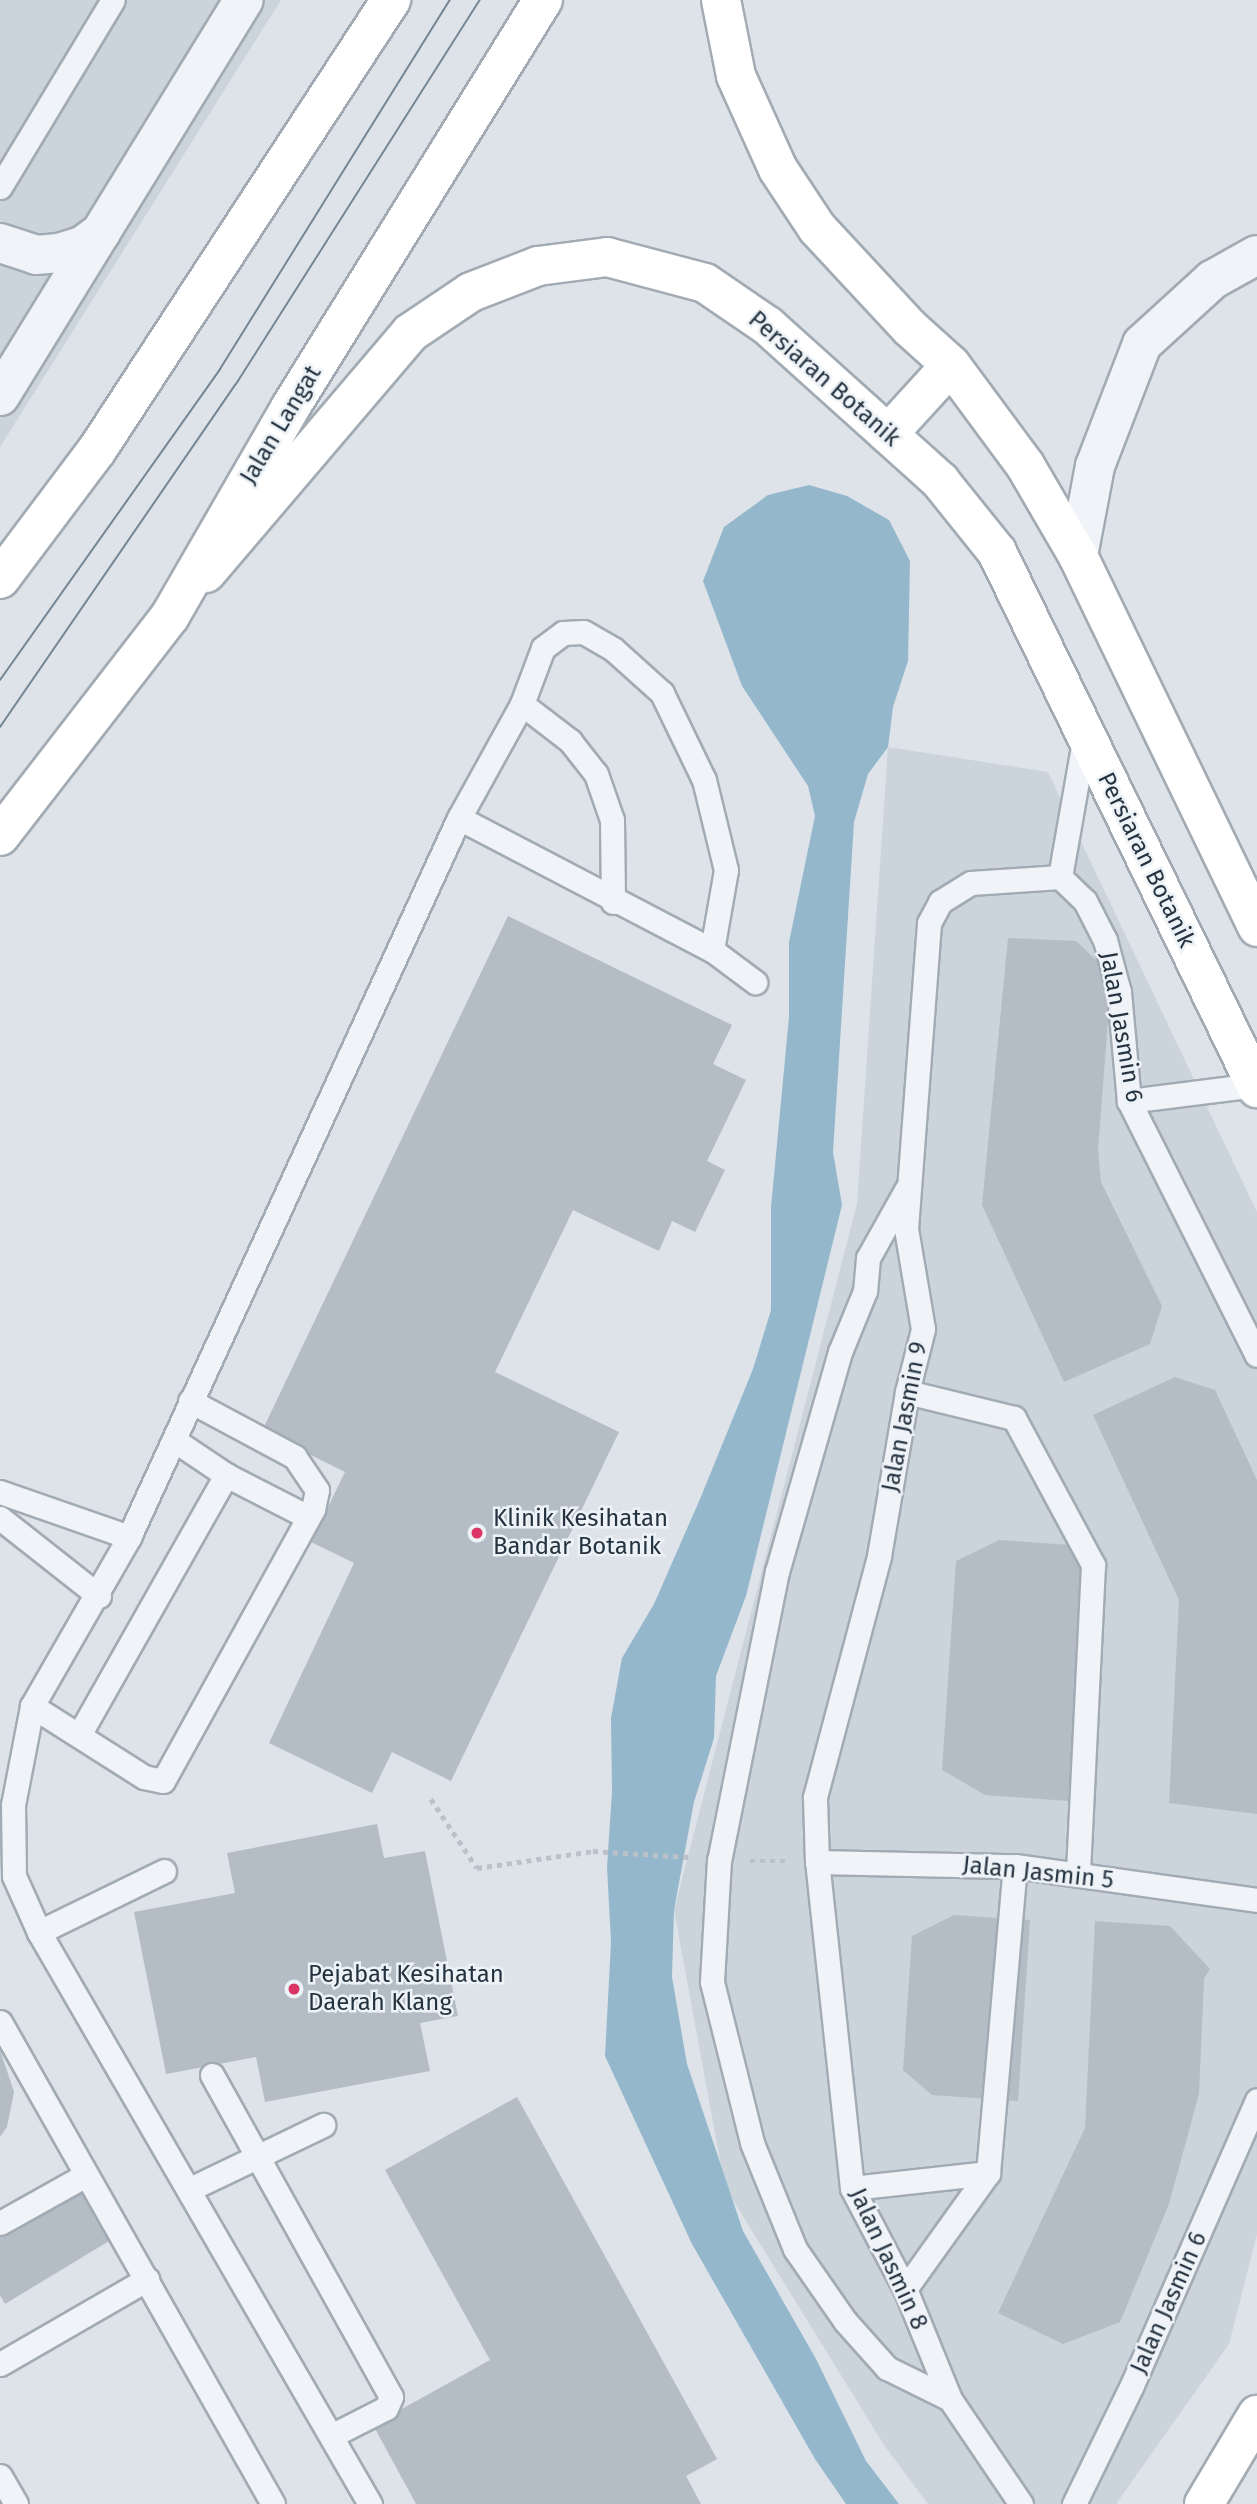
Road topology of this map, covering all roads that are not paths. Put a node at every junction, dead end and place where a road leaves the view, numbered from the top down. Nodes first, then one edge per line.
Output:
1 (113, 0) edge
2 (244, 0) edge
3 (391, 0) edge
4 (542, 0) edge
5 (721, 0) edge
6 (11, 150) edge
7 (0, 187) edge
8 (101, 232) junction
9 (0, 243) edge
10 (1257, 255) edge
11 (951, 365) junction
12 (0, 396) edge
13 (888, 434) junction
14 (1077, 556) junction
15 (0, 579) edge
16 (170, 616) junction
17 (522, 704) junction
18 (1085, 734) junction
19 (459, 818) junction
20 (0, 836) edge
21 (1060, 877) junction
22 (613, 902) junction
23 (1257, 927) edge
24 (712, 950) junction
25 (755, 982) dead end
26 (1256, 1086) edge
27 (1129, 1101) junction
28 (909, 1184) junction
29 (1257, 1355) edge
30 (907, 1392) junction
31 (190, 1401) junction
32 (174, 1440) junction
33 (226, 1475) junction
34 (0, 1492) edge
35 (306, 1516) junction
36 (0, 1518) edge
37 (129, 1537) junction
38 (99, 1595) junction
39 (32, 1706) junction
40 (79, 1734) junction
41 (817, 1862) junction
42 (1015, 1866) junction
43 (164, 1871) dead end
44 (1078, 1875) junction
45 (1257, 1900) edge
46 (38, 1932) junction
47 (0, 2022) edge
48 (212, 2076) dead end
49 (1257, 2100) edge
50 (323, 2125) dead end
51 (257, 2156) junction
52 (988, 2173) junction
53 (86, 2175) junction
54 (852, 2188) junction
55 (190, 2189) junction
56 (0, 2223) edge
57 (147, 2278) junction
58 (905, 2289) junction
59 (0, 2364) edge
60 (950, 2399) junction
61 (1257, 2414) edge
62 (333, 2435) junction
63 (0, 2476) edge
64 (1082, 2501) edge
65 (16, 2504) edge
66 (272, 2504) edge
67 (370, 2504) edge
68 (1021, 2504) edge
69 (1204, 2504) edge

1 - 6 lane
2 - 8 street
3 - 15 main road
4 - 16 main road, Jalan Langat
5 - 11 main road
6 - 7 lane
8 - 9 street
8 - 12 street
10 - 14 street
11 - 13 main road
11 - 14 main road
13 - 16 main road, Persiaran Botanik
13 - 18 main road, Persiaran Botanik
14 - 23 main road
16 - 20 main road, Jalan Langat
17 - 19 lane
17 - 22 lane
17 - 24 lane
18 - 21 lane
18 - 26 main road, Persiaran Botanik
19 - 22 lane
19 - 31 lane
21 - 27 lane, Jalan Jasmin 6
21 - 28 lane, Jalan Jasmin 9
22 - 24 lane
24 - 25 lane
26 - 27 lane
27 - 29 lane, Jalan Jasmin 6
28 - 30 lane, Jalan Jasmin 9
28 - 60 lane
30 - 41 lane, Jalan Jasmin 9
30 - 44 lane
31 - 32 lane
31 - 35 lane
32 - 33 lane
32 - 37 lane
33 - 35 lane
33 - 40 lane
34 - 37 lane
35 - 40 lane
36 - 38 lane
37 - 38 lane
38 - 39 lane
39 - 40 lane
39 - 46 lane
41 - 42 lane, Jalan Jasmin 5
41 - 54 lane, Jalan Jasmin 8
42 - 44 lane, Jalan Jasmin 5
42 - 52 lane
43 - 46 lane
44 - 45 lane, Jalan Jasmin 5
46 - 55 lane
47 - 53 lane
48 - 51 lane
49 - 64 lane, Jalan Jasmin 6
50 - 51 lane
51 - 55 lane
51 - 62 lane
52 - 54 lane
52 - 58 lane
53 - 56 lane
53 - 57 lane
54 - 58 lane, Jalan Jasmin 8
55 - 62 lane
57 - 59 lane
57 - 66 lane
58 - 60 lane, Jalan Jasmin 8
60 - 68 lane, Jalan Jasmin 8
61 - 69 main road
62 - 67 lane
63 - 65 lane

